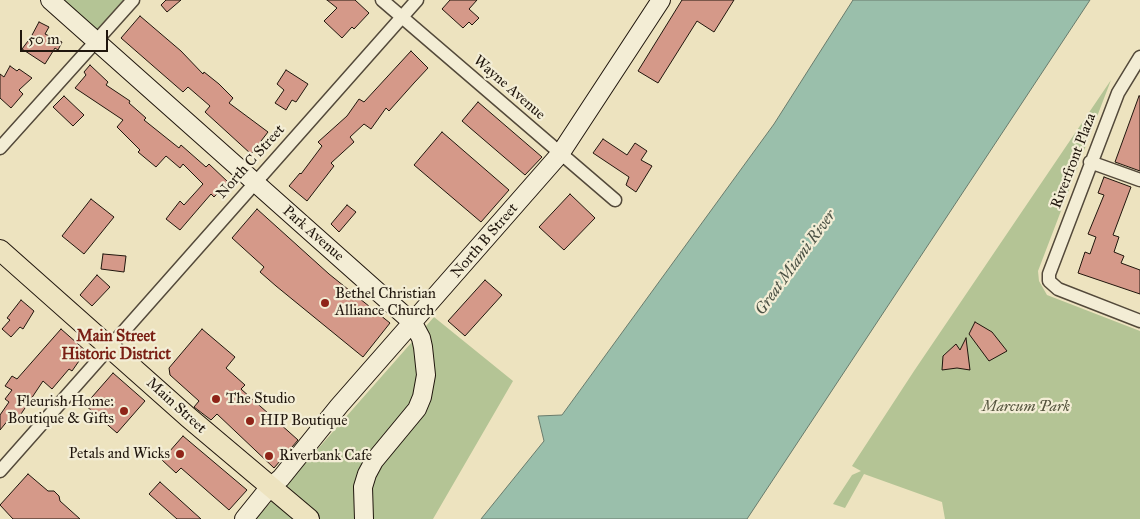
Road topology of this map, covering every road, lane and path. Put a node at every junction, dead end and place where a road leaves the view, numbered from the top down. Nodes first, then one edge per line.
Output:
1 (50, 0) edge
2 (133, 0) edge
3 (382, 0) edge
4 (417, 0) edge
5 (661, 0) edge
6 (401, 17) junction
7 (96, 40) junction
8 (1140, 57) edge
9 (0, 148) edge
10 (560, 154) junction
11 (1090, 162) junction
12 (1140, 180) edge
13 (254, 183) junction
14 (615, 200) dead end
15 (0, 250) edge
16 (1140, 321) edge
17 (413, 323) junction
18 (110, 346) junction
19 (0, 471) edge
20 (269, 488) junction
21 (244, 519) edge
22 (308, 519) edge
23 (364, 519) edge

1 - 7 main road, Park Avenue
2 - 7 street
3 - 6 street, Wayne Avenue
4 - 6 street, North C Street
5 - 10 main road, North B Street
6 - 10 street, Wayne Avenue
6 - 13 street, North C Street
7 - 9 street
7 - 13 main road, Park Avenue
8 - 11 street, Riverfront Plaza
10 - 14 street, Wayne Avenue
10 - 17 main road, North B Street
11 - 12 street
11 - 16 street, Riverfront Plaza
13 - 17 main road, Park Avenue
13 - 18 street, North C Street
15 - 18 main road, Main Street
17 - 20 main road, North B Street
17 - 23 main road, Park Avenue
18 - 19 street, North C Street
18 - 20 main road, Main Street
20 - 21 main road, North B Street
20 - 22 main road, Main Street

